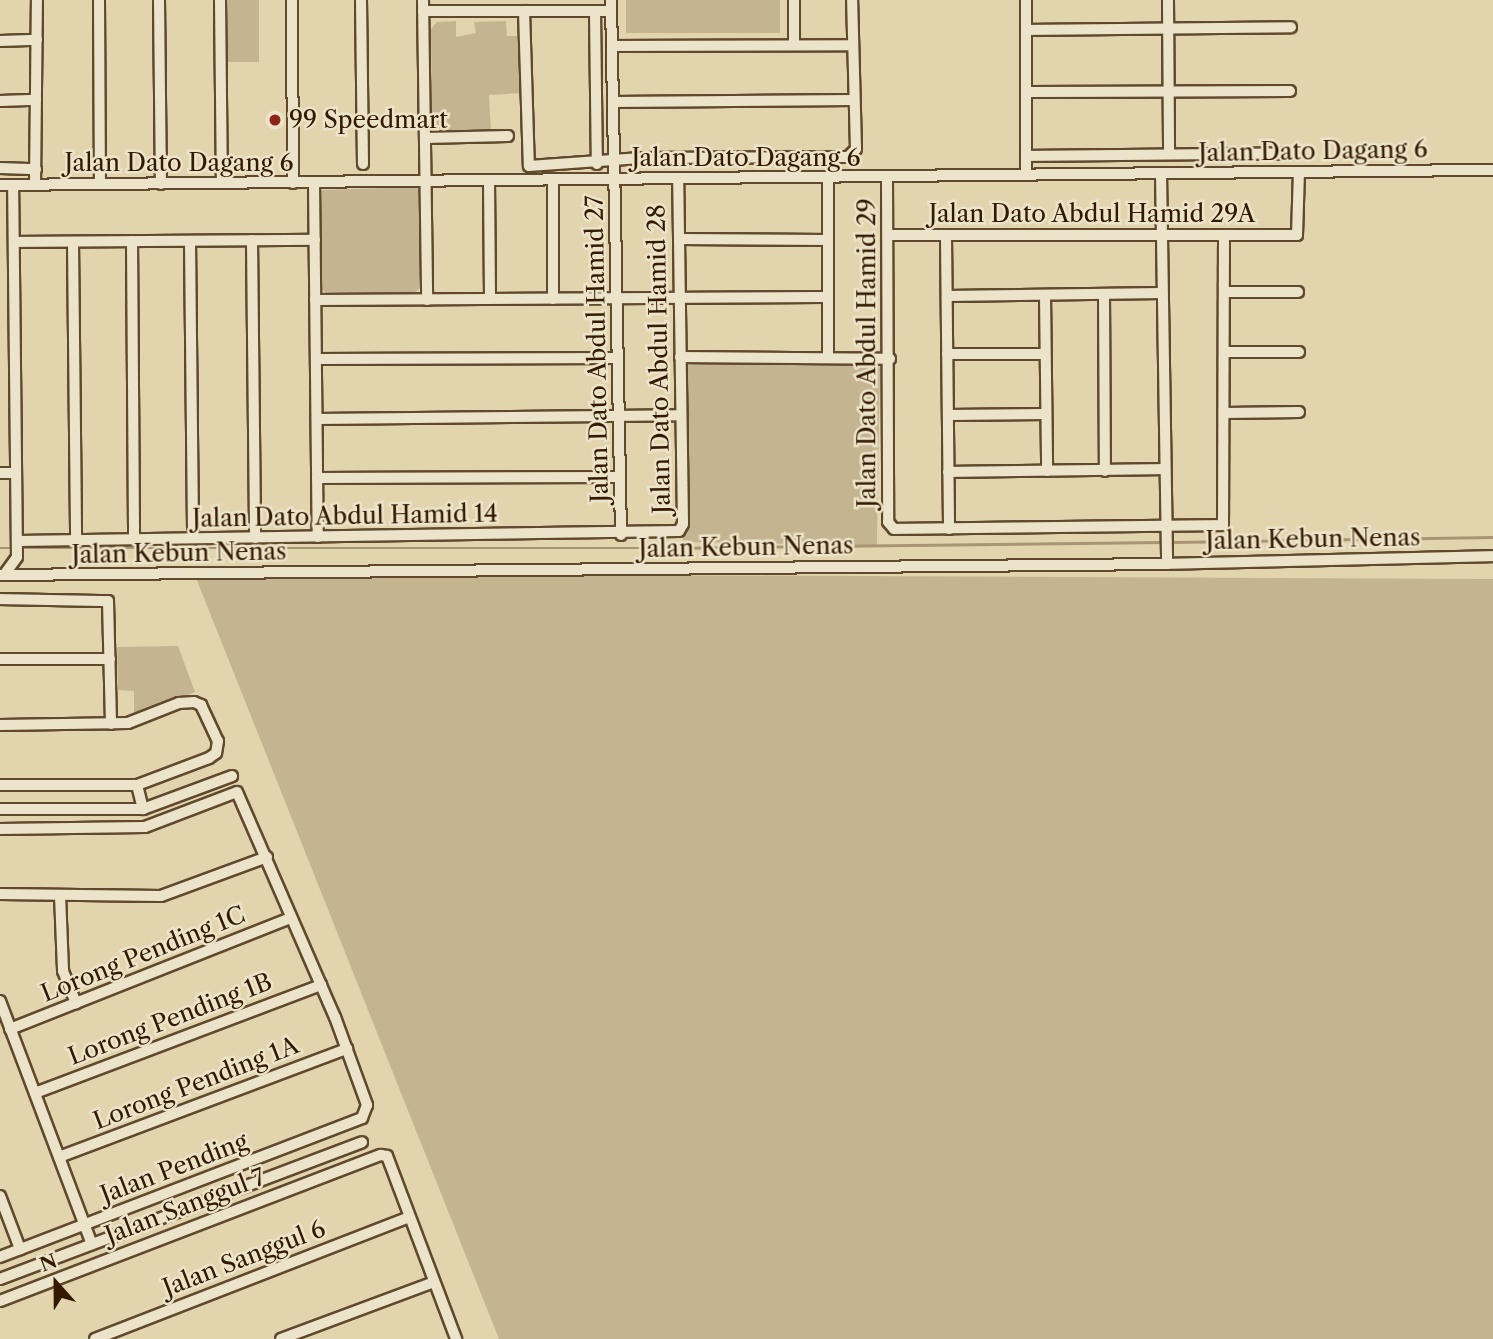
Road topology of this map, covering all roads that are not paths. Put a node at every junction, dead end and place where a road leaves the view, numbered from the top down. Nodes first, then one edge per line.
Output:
1 (37, 0) edge
2 (99, 0) edge
3 (159, 0) edge
4 (220, 0) edge
5 (292, 0) edge
6 (360, 0) edge
7 (423, 0) edge
8 (794, 0) edge
9 (852, 0) edge
10 (1026, 0) edge
11 (1168, 0) edge
12 (611, 6) edge
13 (424, 11) junction
14 (524, 11) junction
15 (594, 11) junction
16 (1291, 27) dead end
17 (1168, 29) junction
18 (1026, 30) junction
19 (37, 40) junction
20 (0, 41) edge
21 (794, 45) junction
22 (853, 45) junction
23 (612, 46) junction
24 (1169, 90) junction
25 (1290, 91) dead end
26 (1026, 92) junction
27 (36, 100) junction
28 (854, 100) junction
29 (0, 101) edge
30 (613, 102) junction
31 (508, 136) dead end
32 (425, 138) junction
33 (1290, 153) dead end
34 (1169, 154) junction
35 (1026, 156) junction
36 (614, 163) junction
37 (363, 164) dead end
38 (597, 164) junction
39 (0, 168) edge
40 (36, 169) junction
41 (1493, 170) edge
42 (1298, 172) junction
43 (1161, 173) junction
44 (1026, 175) junction
45 (887, 178) junction
46 (828, 179) junction
47 (614, 180) junction
48 (678, 180) junction
49 (489, 181) junction
50 (553, 181) junction
51 (425, 182) junction
52 (222, 183) junction
53 (293, 183) junction
54 (314, 183) junction
55 (100, 184) junction
56 (161, 184) junction
57 (0, 185) edge
58 (13, 185) junction
59 (35, 185) junction
60 (888, 235) junction
61 (1224, 235) junction
62 (1161, 236) junction
63 (946, 237) junction
64 (679, 239) junction
65 (252, 240) junction
66 (315, 240) junction
67 (828, 240) junction
68 (132, 241) junction
69 (190, 241) junction
70 (13, 242) junction
71 (73, 242) junction
72 (1224, 292) junction
73 (1298, 292) dead end
74 (1163, 293) junction
75 (1104, 294) junction
76 (1045, 295) junction
77 (828, 296) junction
78 (947, 296) junction
79 (490, 299) junction
80 (553, 299) junction
81 (617, 299) junction
82 (680, 299) junction
83 (316, 300) junction
84 (428, 300) junction
85 (1225, 352) junction
86 (1299, 352) dead end
87 (947, 354) junction
88 (1045, 354) junction
89 (680, 357) junction
90 (618, 358) junction
91 (828, 358) junction
92 (316, 359) junction
93 (890, 359) junction
94 (1299, 412) dead end
95 (1225, 413) junction
96 (1045, 414) junction
97 (681, 415) junction
98 (948, 415) junction
99 (619, 416) junction
100 (317, 419) junction
101 (1165, 469) junction
102 (1047, 471) junction
103 (1105, 471) junction
104 (948, 472) junction
105 (0, 473) edge
106 (15, 473) junction
107 (620, 477) junction
108 (317, 478) junction
109 (1167, 527) junction
110 (949, 529) junction
111 (673, 533) joint
112 (621, 535) junction
113 (318, 537) junction
114 (193, 538) junction
115 (255, 538) junction
116 (134, 539) junction
117 (76, 540) junction
118 (18, 541) junction
119 (1493, 556) edge
120 (1167, 564) junction
121 (2, 575) edge
122 (0, 599) edge
123 (0, 659) edge
124 (110, 659) junction
125 (111, 723) junction
126 (0, 725) edge
127 (232, 776) dead end
128 (0, 785) edge
129 (137, 785) junction
130 (0, 809) edge
131 (143, 809) junction
132 (0, 829) edge
133 (267, 857) junction
134 (0, 894) edge
135 (60, 895) junction
136 (290, 918) junction
137 (321, 985) junction
138 (0, 1002) edge
139 (76, 1003) junction
140 (10, 1028) junction
141 (347, 1049) junction
142 (35, 1093) junction
143 (362, 1142) dead end
144 (59, 1157) junction
145 (0, 1196) edge
146 (409, 1217) junction
147 (85, 1225) junction
148 (92, 1244) junction
149 (20, 1249) junction
150 (0, 1257) edge
151 (0, 1279) edge
152 (434, 1282) junction
153 (0, 1301) edge
154 (95, 1339) edge
155 (281, 1339) edge
156 (457, 1339) edge

1 - 19 street
2 - 55 street
3 - 56 street
4 - 52 street
5 - 53 street
6 - 37 street
7 - 13 street
8 - 21 street
9 - 22 street
10 - 18 street
11 - 17 street
12 - 15 street
12 - 23 street, Jalan Dato Abdul Hamid 27
13 - 14 street
13 - 32 street
14 - 15 street
14 - 38 street
15 - 38 street
16 - 17 street
17 - 18 street
17 - 24 street
18 - 26 street
19 - 20 street
19 - 27 street
21 - 22 street
21 - 23 street
22 - 28 street
23 - 30 street, Jalan Dato Abdul Hamid 27
24 - 25 street
24 - 26 street
24 - 34 street
26 - 35 street
27 - 29 street
27 - 40 street
28 - 30 street
28 - 36 street
30 - 36 street, Jalan Dato Abdul Hamid 27
31 - 32 street
32 - 51 street
33 - 34 street
34 - 35 street
35 - 44 street
36 - 38 street
36 - 47 street, Jalan Dato Abdul Hamid 27
39 - 40 street
40 - 59 street
41 - 42 street, Jalan Dato Dagang 6
42 - 43 street, Jalan Dato Dagang 6
42 - 61 street, Jalan Dato Abdul Hamid 29A
43 - 44 street, Jalan Dato Dagang 6
43 - 62 street
44 - 45 street, Jalan Dato Dagang 6
45 - 46 street, Jalan Dato Dagang 6
45 - 60 street, Jalan Dato Abdul Hamid 29
46 - 48 street, Jalan Dato Dagang 6
46 - 67 street
47 - 48 street, Jalan Dato Dagang 6
47 - 50 street, Jalan Dato Dagang 6
47 - 81 street, Jalan Dato Abdul Hamid 27
48 - 64 street, Jalan Dato Abdul Hamid 28
49 - 50 street, Jalan Dato Dagang 6
49 - 51 street, Jalan Dato Dagang 6
49 - 79 street
50 - 80 street
51 - 54 street, Jalan Dato Dagang 6
51 - 84 street
52 - 53 street, Jalan Dato Dagang 6
52 - 56 street, Jalan Dato Dagang 6
53 - 54 street, Jalan Dato Dagang 6
54 - 66 street
55 - 56 street, Jalan Dato Dagang 6
55 - 59 street, Jalan Dato Dagang 6
57 - 58 street, Jalan Dato Dagang 6
58 - 59 street, Jalan Dato Dagang 6
58 - 70 street
60 - 63 street, Jalan Dato Abdul Hamid 29A
60 - 93 street, Jalan Dato Abdul Hamid 29
61 - 62 street, Jalan Dato Abdul Hamid 29A
61 - 72 street
62 - 63 street, Jalan Dato Abdul Hamid 29A
62 - 74 street
63 - 78 street
64 - 67 street
64 - 82 street, Jalan Dato Abdul Hamid 28
65 - 66 street
65 - 69 street
65 - 115 street
66 - 83 street
67 - 77 street
68 - 69 street
68 - 71 street
68 - 116 street
69 - 114 street
70 - 71 street
70 - 106 street
71 - 117 street
72 - 73 street
72 - 85 street
74 - 75 street
74 - 101 street
75 - 76 street
75 - 103 street
76 - 78 street
76 - 88 street
77 - 82 street
77 - 91 street
78 - 87 street
79 - 80 street
79 - 84 street
80 - 81 street
81 - 82 street
81 - 90 street, Jalan Dato Abdul Hamid 27
82 - 89 street, Jalan Dato Abdul Hamid 28
83 - 84 street
83 - 92 street
85 - 86 street
85 - 95 street
87 - 88 street
87 - 98 street
88 - 96 street
89 - 91 street
89 - 97 street, Jalan Dato Abdul Hamid 28
90 - 92 street
90 - 99 street, Jalan Dato Abdul Hamid 27
91 - 93 street
92 - 100 street
93 - 110 street, Jalan Dato Abdul Hamid 29
94 - 95 street
95 - 109 street
96 - 98 street
96 - 102 street
97 - 99 street
97 - 111 street, Jalan Dato Abdul Hamid 28
98 - 104 street
99 - 100 street
99 - 107 street, Jalan Dato Abdul Hamid 27
100 - 108 street
101 - 103 street
101 - 109 street
102 - 103 street
102 - 104 street
104 - 110 street
105 - 106 street
106 - 118 street
107 - 108 street
107 - 112 street, Jalan Dato Abdul Hamid 27
108 - 113 street
109 - 110 street
109 - 120 street
111 - 112 street, Jalan Dato Abdul Hamid 14
112 - 113 street, Jalan Dato Abdul Hamid 14
113 - 115 street, Jalan Dato Abdul Hamid 14
114 - 115 street, Jalan Dato Abdul Hamid 14
114 - 116 street, Jalan Dato Abdul Hamid 14
116 - 117 street, Jalan Dato Abdul Hamid 14
117 - 118 street, Jalan Dato Abdul Hamid 14
118 - 121 street
119 - 120 street, Jalan Kebun Nenas
120 - 121 street, Jalan Kebun Nenas
122 - 124 street
123 - 124 street
124 - 125 street
125 - 126 street
125 - 129 street
127 - 131 street
128 - 129 street
129 - 131 street
130 - 131 street
132 - 133 street
133 - 135 street
133 - 136 street
134 - 135 street
135 - 139 street
136 - 137 street
136 - 139 street, Lorong Pending 1C
137 - 141 street
137 - 142 street, Lorong Pending 1B
138 - 140 street
139 - 140 street, Lorong Pending 1C
140 - 142 street
141 - 144 street, Lorong Pending 1A
141 - 147 street, Jalan Pending
142 - 144 street
143 - 148 street
144 - 147 street
145 - 149 street
146 - 152 street
146 - 153 street, Jalan Sanggul 7
146 - 154 street, Jalan Sanggul 6
147 - 148 street
147 - 149 street, Jalan Pending
148 - 151 street
149 - 150 street, Jalan Pending
152 - 155 street
152 - 156 street

